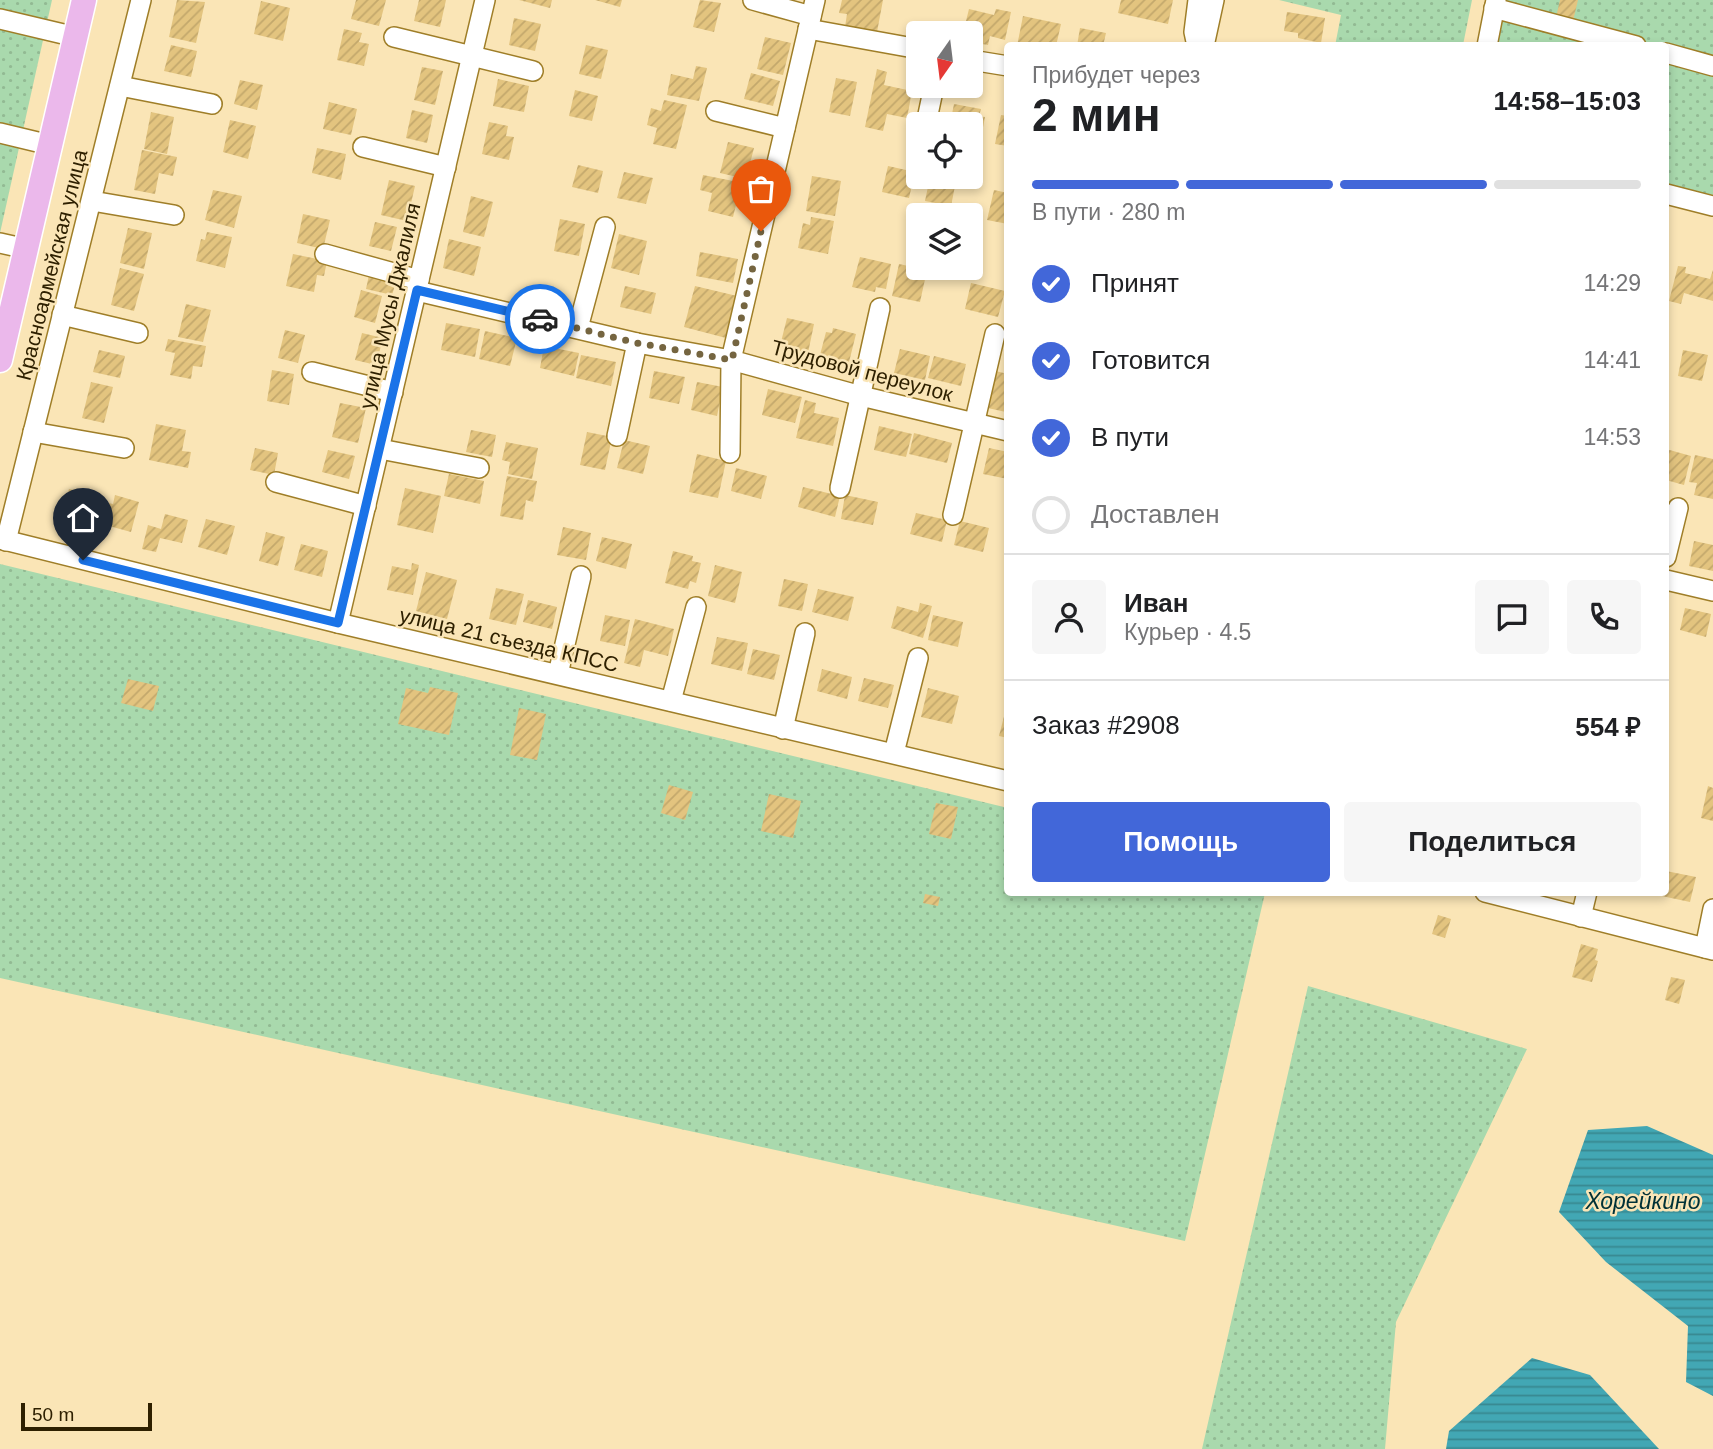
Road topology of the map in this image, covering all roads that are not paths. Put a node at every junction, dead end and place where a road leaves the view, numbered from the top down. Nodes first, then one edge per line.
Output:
1 (84, 0) edge
2 (141, 0) edge
3 (485, 0) edge
4 (753, 0) edge
5 (1199, 0) edge
6 (1214, 0) edge
7 (1495, 4) edge
8 (811, 15) edge
9 (0, 19) edge
10 (76, 37) junction
11 (394, 37) dead end
12 (1196, 42) edge
13 (1205, 42) edge
14 (1488, 42) edge
15 (1623, 42) edge
16 (906, 45) edge
17 (1669, 54) edge
18 (471, 55) junction
19 (984, 62) edge
20 (1004, 65) edge
21 (1713, 66) edge
22 (533, 71) dead end
23 (120, 86) junction
24 (212, 104) dead end
25 (716, 111) dead end
26 (785, 128) junction
27 (0, 133) edge
28 (50, 145) junction
29 (363, 147) dead end
30 (446, 167) junction
31 (1669, 195) edge
32 (92, 201) junction
33 (1713, 206) edge
34 (174, 215) dead end
35 (605, 228) dead end
36 (0, 243) edge
37 (27, 249) junction
38 (325, 254) dead end
39 (418, 285) junction
40 (880, 308) dead end
41 (62, 315) junction
42 (578, 328) junction
43 (138, 333) dead end
44 (995, 334) dead end
45 (637, 343) junction
46 (0, 360) edge
47 (732, 360) junction
48 (312, 372) dead end
49 (393, 391) junction
50 (861, 396) junction
51 (974, 424) junction
52 (1004, 430) edge
53 (33, 432) junction
54 (617, 436) dead end
55 (124, 448) dead end
56 (380, 449) junction
57 (730, 453) dead end
58 (480, 468) dead end
59 (276, 482) dead end
60 (840, 488) dead end
61 (366, 506) junction
62 (1678, 508) dead end
63 (953, 515) dead end
64 (3, 540) edge
65 (1669, 545) edge
66 (581, 576) dead end
67 (1669, 581) edge
68 (1713, 591) edge
69 (696, 607) dead end
70 (338, 623) junction
71 (805, 633) dead end
72 (918, 658) dead end
73 (558, 674) junction
74 (671, 701) junction
75 (783, 729) junction
76 (894, 753) junction
77 (1004, 780) edge
78 (1500, 896) edge
79 (1586, 896) edge
80 (1713, 909) edge
81 (1581, 917) junction
82 (1709, 949) edge

1 - 10 main road
2 - 23 street, Красноармейская улица
3 - 18 street, улица Мусы Джалиля
4 - 8 street
5 - 12 street
6 - 13 street
7 - 14 street
7 - 15 street
8 - 16 street
8 - 26 street
9 - 10 street
10 - 28 main road
11 - 18 street
17 - 21 street
18 - 22 street
18 - 30 street, улица Мусы Джалиля
19 - 20 street
23 - 24 street
23 - 32 street, Красноармейская улица
25 - 26 street
26 - 47 street
27 - 28 street
28 - 37 main road
29 - 30 street
30 - 39 street, улица Мусы Джалиля
31 - 33 street
32 - 34 street
32 - 41 street, Красноармейская улица
35 - 42 street
36 - 37 street
37 - 46 main road
38 - 39 street, Трудовой переулок
39 - 42 street, Трудовой переулок
39 - 49 street, улица Мусы Джалиля
40 - 50 street
41 - 43 street
41 - 53 street, Красноармейская улица
42 - 45 street, Трудовой переулок
44 - 51 street
45 - 47 street, Трудовой переулок
45 - 54 street
47 - 50 street, Трудовой переулок
47 - 57 street
48 - 49 street
49 - 56 street, улица Мусы Джалиля
50 - 51 street, Трудовой переулок
50 - 60 street
51 - 52 street, Трудовой переулок
51 - 63 street
53 - 55 street
53 - 64 street, Красноармейская улица
56 - 58 street
56 - 61 street, улица Мусы Джалиля
59 - 61 street
61 - 70 street, улица Мусы Джалиля
62 - 65 street
64 - 70 street, улица 21 съезда КПСС
66 - 73 street
67 - 68 street
69 - 74 street
70 - 73 street, улица 21 съезда КПСС
71 - 75 street
72 - 76 street
73 - 74 street, улица 21 съезда КПСС
74 - 75 street, улица 21 съезда КПСС
75 - 76 street, улица 21 съезда КПСС
76 - 77 street, улица 21 съезда КПСС
78 - 81 street
79 - 81 street
80 - 82 street
81 - 82 street

